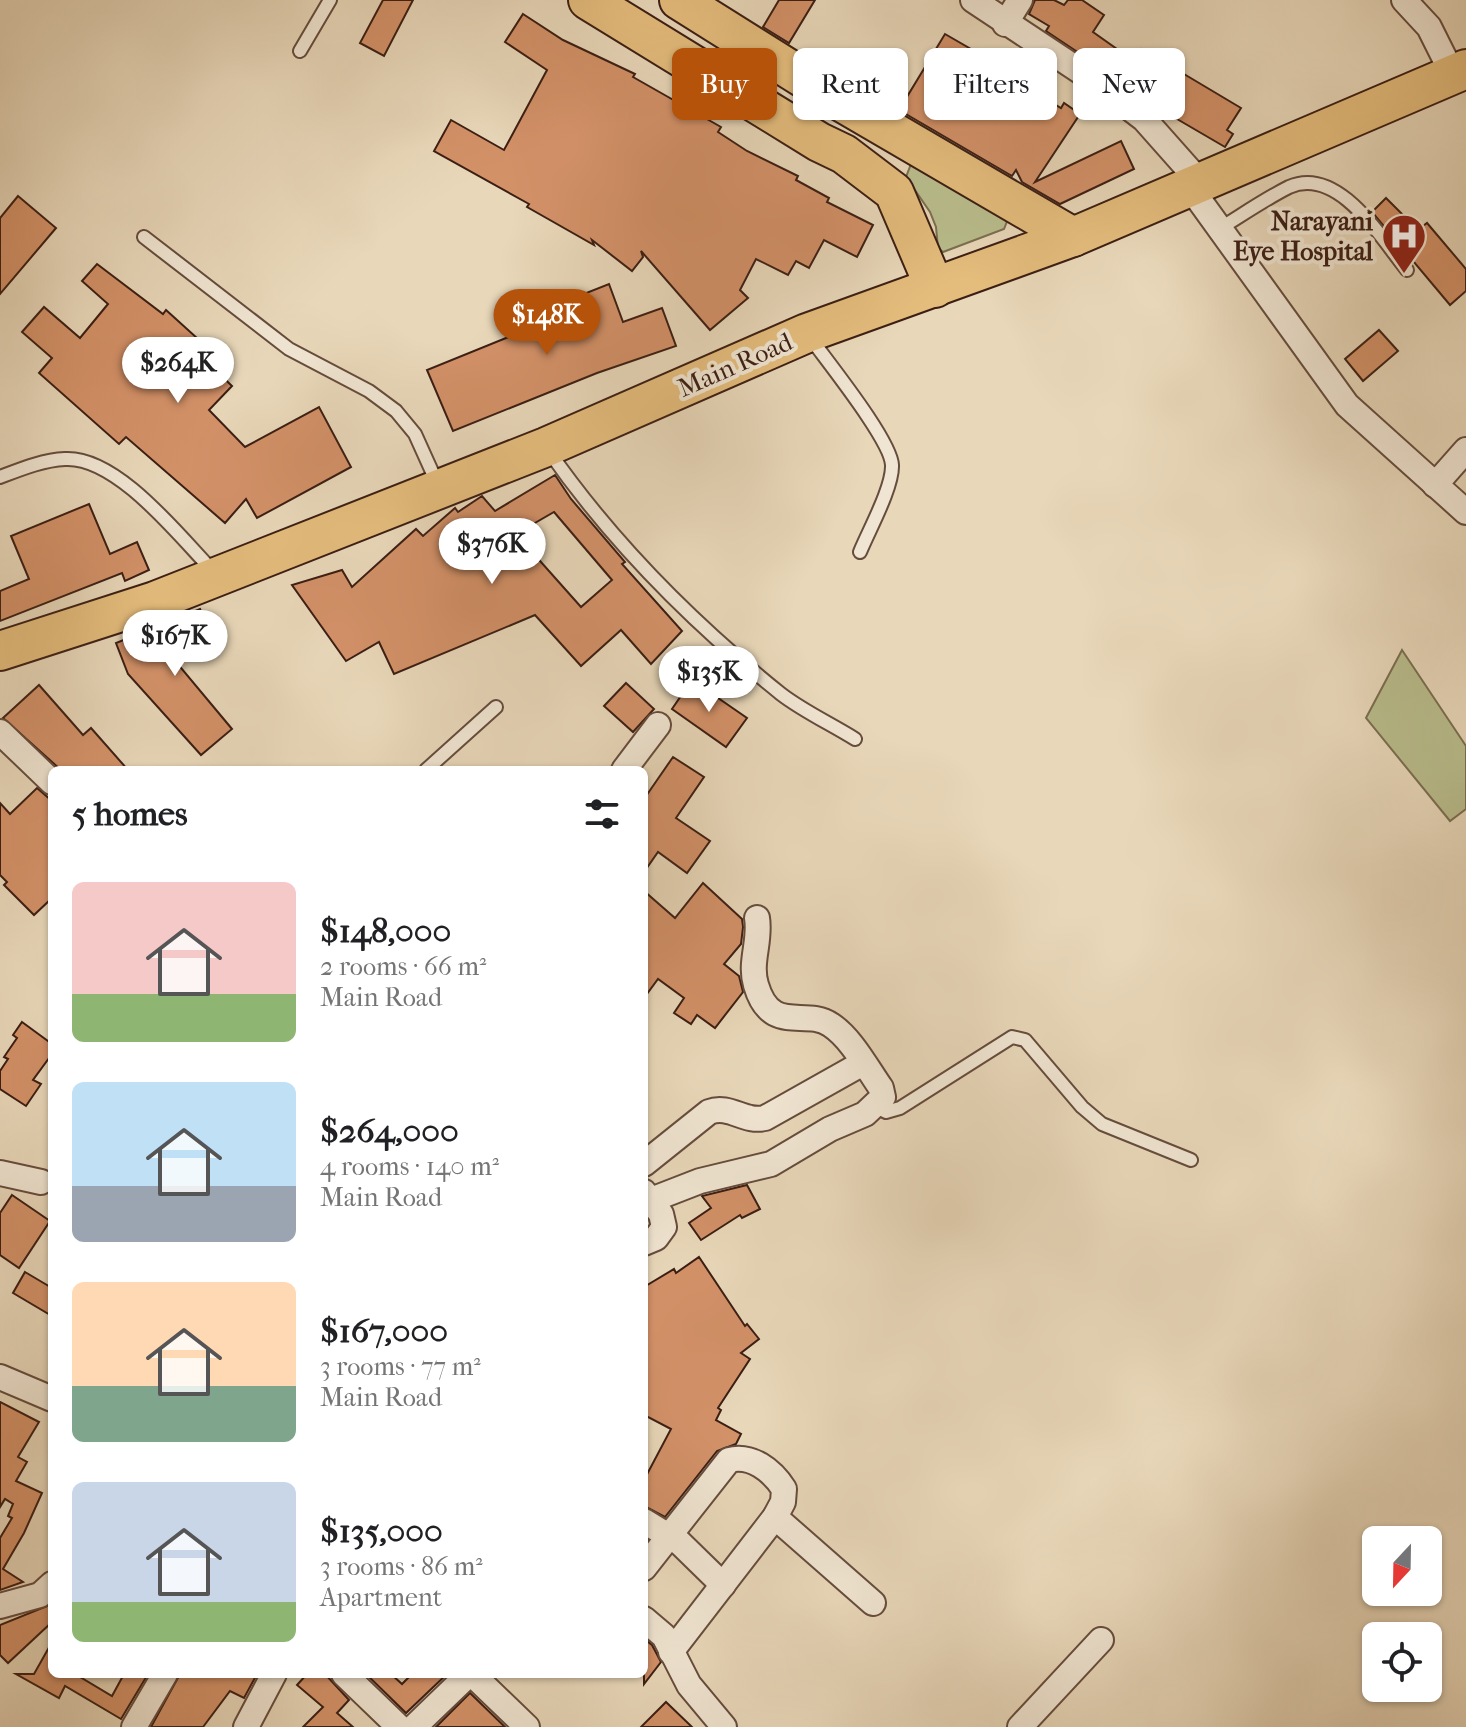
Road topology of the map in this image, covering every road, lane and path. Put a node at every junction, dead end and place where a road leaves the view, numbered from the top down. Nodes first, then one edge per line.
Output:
1 (330, 0) edge
2 (588, 0) edge
3 (679, 0) edge
4 (973, 0) edge
5 (1020, 0) edge
6 (1404, 0) edge
7 (1005, 24) junction
8 (300, 51) dead end
9 (793, 72) edge
10 (1459, 72) edge
11 (830, 120) edge
12 (873, 120) edge
13 (819, 142) junction
14 (1194, 183) junction
15 (1219, 229) junction
16 (144, 237) dead end
17 (1073, 237) junction
18 (1407, 270) dead end
19 (935, 288) junction
20 (807, 333) junction
21 (546, 447) junction
22 (1466, 450) edge
23 (0, 477) edge
24 (1435, 485) junction
25 (440, 489) junction
26 (1466, 512) edge
27 (860, 552) dead end
28 (218, 576) junction
29 (0, 651) edge
30 (496, 707) dead end
31 (658, 725) dead end
32 (0, 732) edge
33 (855, 739) dead end
34 (430, 766) edge
35 (627, 766) edge
36 (48, 778) edge
37 (757, 918) dead end
38 (863, 1063) junction
39 (874, 1106) junction
40 (1191, 1160) dead end
41 (648, 1161) edge
42 (0, 1173) edge
43 (41, 1182) dead end
44 (648, 1196) edge
45 (648, 1241) edge
46 (0, 1377) edge
47 (48, 1397) edge
48 (775, 1517) junction
49 (648, 1524) edge
50 (668, 1536) junction
51 (648, 1563) edge
52 (723, 1585) junction
53 (48, 1588) edge
54 (873, 1603) dead end
55 (0, 1606) edge
56 (648, 1622) edge
57 (1101, 1640) dead end
58 (671, 1652) junction
59 (163, 1678) edge
60 (272, 1678) edge
61 (348, 1678) edge
62 (466, 1678) edge
63 (474, 1678) edge
64 (134, 1727) edge
65 (246, 1727) edge
66 (399, 1727) edge
67 (414, 1727) edge
68 (527, 1727) edge
69 (724, 1727) edge
70 (1020, 1727) edge

1 - 8 lane
2 - 13 main road
3 - 9 main road
4 - 7 street
5 - 7 street
6 - 10 street
7 - 14 street
10 - 14 main road, Main Road
11 - 13 main road
12 - 17 main road
13 - 19 main road
14 - 15 street
14 - 17 main road, Main Road
15 - 18 lane
15 - 24 street
16 - 25 lane
17 - 19 main road, Main Road
19 - 20 main road, Main Road
20 - 21 main road, Main Road
20 - 27 lane
21 - 25 main road, Main Road
21 - 33 lane
22 - 24 street
23 - 28 lane
24 - 26 street
25 - 28 main road, Main Road
28 - 29 main road, Main Road
30 - 34 lane
31 - 35 street
32 - 36 street
37 - 38 street
38 - 39 street
38 - 41 street
39 - 40 lane
39 - 44 street
42 - 43 street
44 - 45 street
46 - 47 street
48 - 50 street
48 - 52 street
48 - 54 street
49 - 50 street
50 - 51 street
50 - 52 street
52 - 58 street
53 - 55 street
56 - 58 street
57 - 70 street
58 - 69 street
59 - 64 street
60 - 65 street
61 - 66 street
62 - 67 street
63 - 68 street

